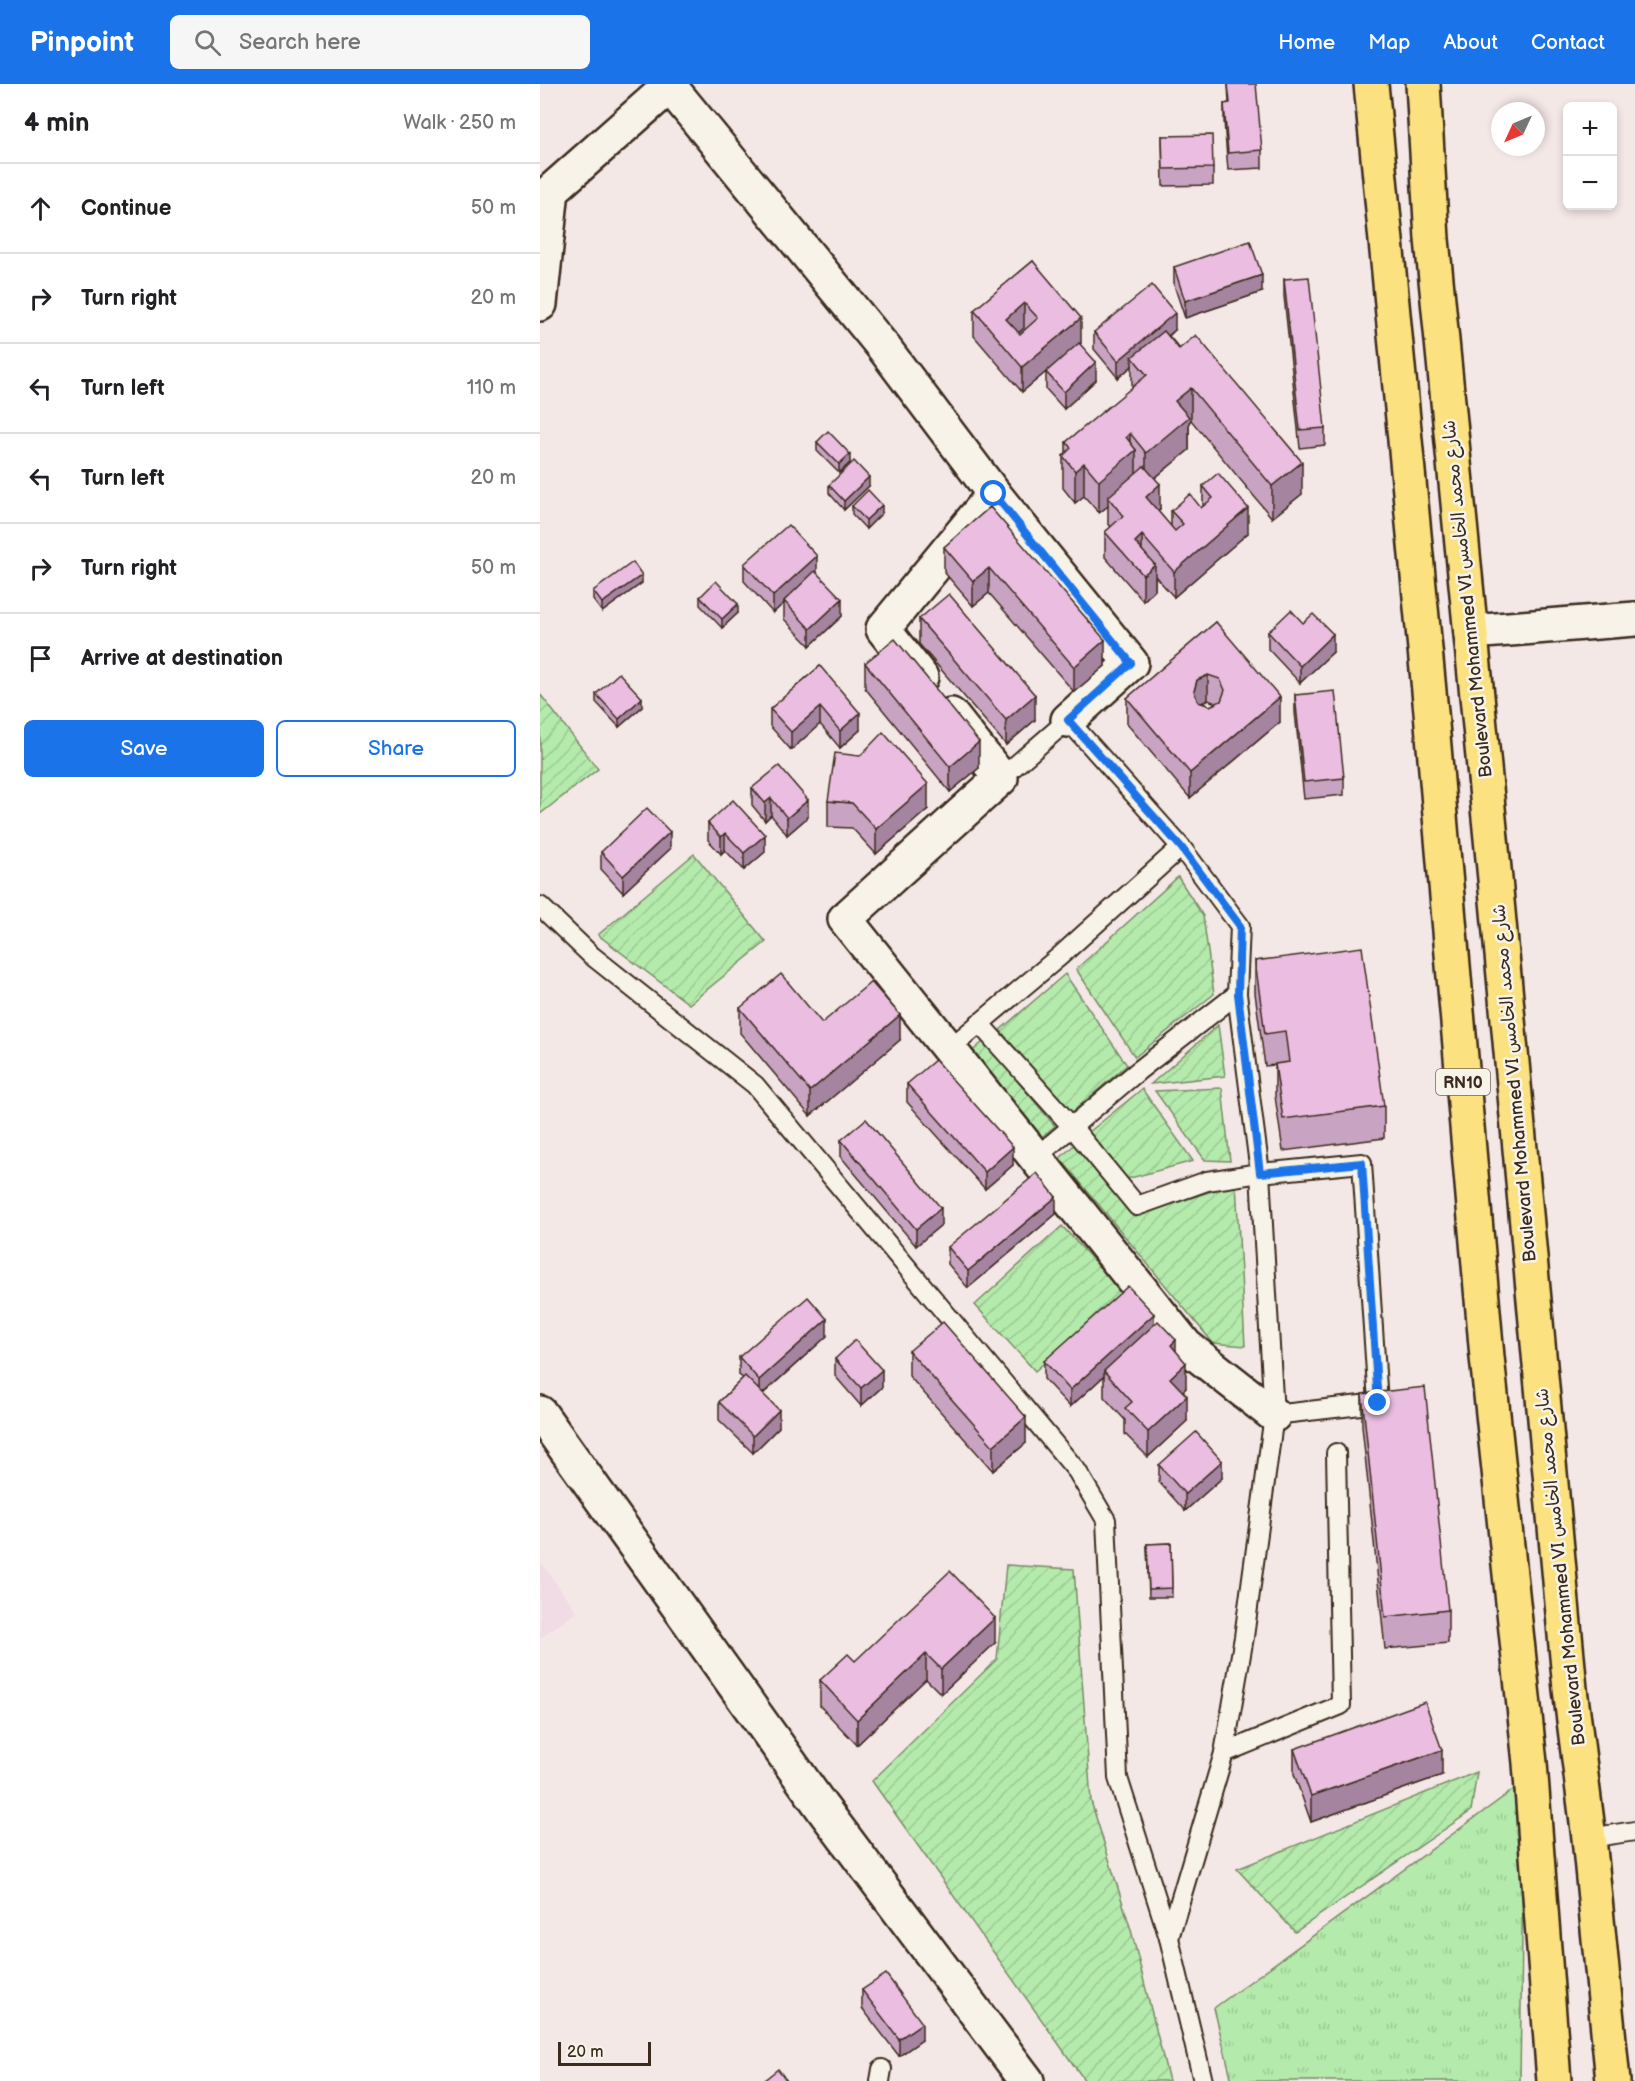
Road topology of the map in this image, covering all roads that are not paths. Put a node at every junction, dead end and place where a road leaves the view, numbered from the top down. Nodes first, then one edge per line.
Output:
1 (1371, 84) edge
2 (1423, 84) edge
3 (670, 85) edge
4 (540, 304) edge
5 (994, 494) junction
6 (1635, 619) edge
7 (1471, 632) junction
8 (1068, 720) junction
9 (1001, 778) junction
10 (1181, 847) junction
11 (540, 906) edge
12 (1238, 994) junction
13 (979, 1023) junction
14 (949, 1049) junction
15 (1072, 1128) junction
16 (1035, 1158) junction
17 (1260, 1173) junction
18 (540, 1413) edge
19 (1274, 1415) junction
20 (1336, 1453) dead end
21 (1224, 1753) junction
22 (1635, 1831) edge
23 (1589, 1838) junction
24 (1169, 1938) junction
25 (1027, 2081) edge
26 (1203, 2081) edge
27 (1554, 2081) edge
28 (1613, 2081) edge

1 - 27 main road, RN10
2 - 7 main road, Boulevard Mohammed VI شارع محمد الخامس / RN10
3 - 4 street
3 - 5 street
5 - 8 street
5 - 9 street
6 - 7 street
7 - 23 main road, Boulevard Mohammed VI شارع محمد الخامس / RN10
8 - 9 lane
8 - 10 lane
9 - 14 street
10 - 12 lane
10 - 13 lane
11 - 24 lane
12 - 15 lane
12 - 17 lane
13 - 14 lane
13 - 15 lane
14 - 16 street
15 - 16 lane
15 - 17 lane
16 - 19 street
17 - 19 lane
17 - 19 lane
18 - 25 street
19 - 21 lane
20 - 21 lane
21 - 24 lane
22 - 23 lane
23 - 28 main road, Boulevard Mohammed VI شارع محمد الخامس / RN10
24 - 26 lane

